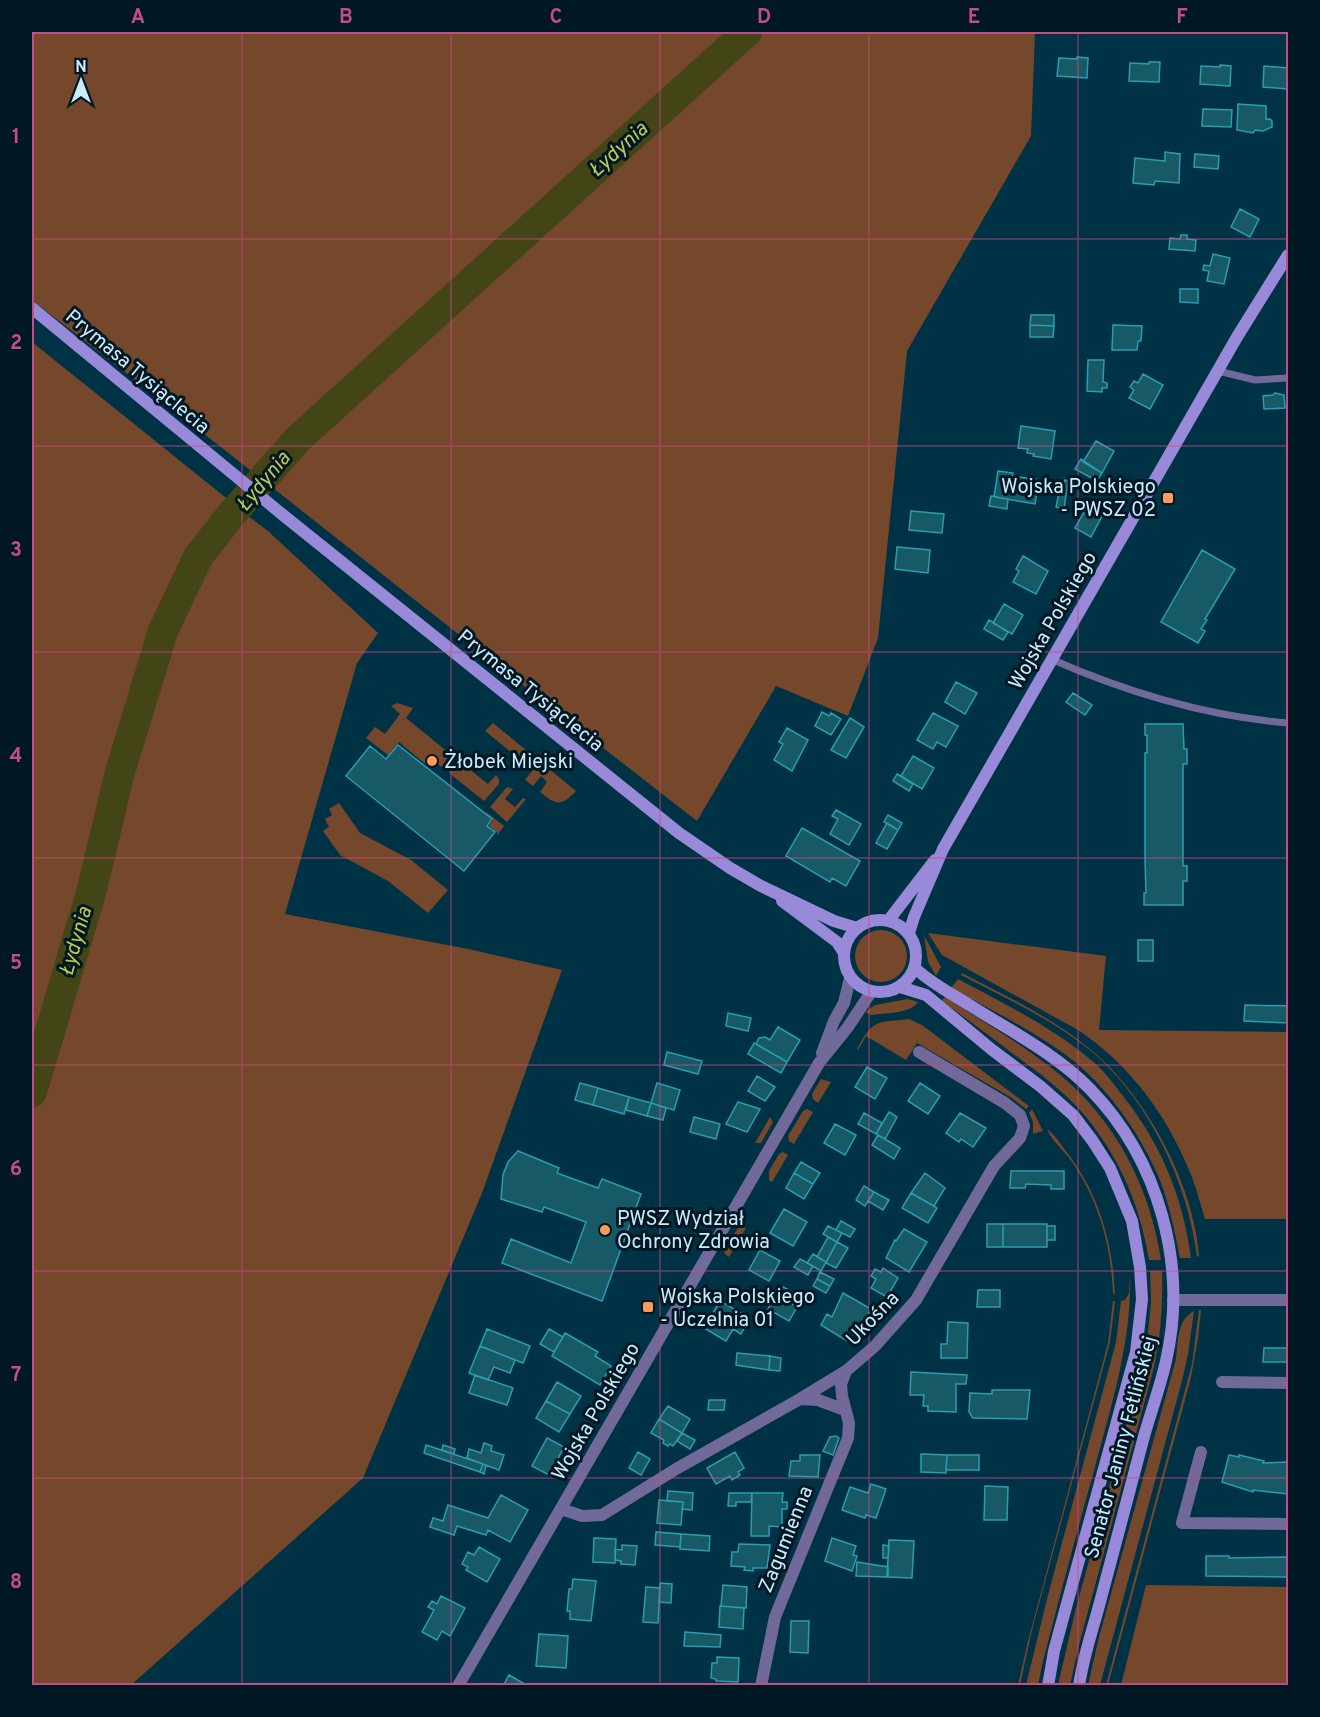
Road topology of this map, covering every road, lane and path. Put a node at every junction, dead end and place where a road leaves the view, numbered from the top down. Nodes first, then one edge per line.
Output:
1 (1288, 255) edge
2 (32, 308) edge
3 (1218, 371) junction
4 (1288, 378) edge
5 (1052, 659) junction
6 (1288, 723) edge
7 (943, 849) junction
8 (761, 886) junction
9 (888, 921) junction
10 (857, 928) junction
11 (909, 933) junction
12 (844, 953) junction
13 (915, 968) junction
14 (850, 978) junction
15 (900, 987) junction
16 (871, 992) junction
17 (919, 1052) dead end
18 (819, 1063) junction
19 (1173, 1300) junction
20 (1288, 1300) edge
21 (846, 1371) junction
22 (1222, 1382) dead end
23 (1288, 1383) edge
24 (800, 1399) junction
25 (845, 1410) junction
26 (1201, 1452) dead end
27 (561, 1509) junction
28 (1288, 1524) edge
29 (458, 1686) edge
30 (761, 1686) edge
31 (1048, 1686) edge
32 (1079, 1686) edge

1 - 3 main road, Wojska Polskiego
2 - 8 main road, Prymasa Tysiąclecia
3 - 4 lane
3 - 5 main road, Wojska Polskiego
5 - 6 lane
5 - 7 main road, Wojska Polskiego
7 - 9 main road, Wojska Polskiego
7 - 11 main road, Wojska Polskiego
8 - 10 main road, Prymasa Tysiąclecia
8 - 12 main road, Prymasa Tysiąclecia
9 - 10 main road
9 - 11 main road
10 - 12 main road
11 - 13 main road
12 - 14 main road
13 - 15 main road
13 - 19 main road, Senator Janiny Fetlińskiej
14 - 16 main road
14 - 18 street, Wojska Polskiego
15 - 16 main road
15 - 31 main road, Senator Janiny Fetlińskiej
16 - 18 street, Wojska Polskiego
17 - 21 street, Ukośna
18 - 27 street, Wojska Polskiego
19 - 20 street
19 - 32 main road, Senator Janiny Fetlińskiej
21 - 24 street, Ukośna
21 - 25 street, Zagumienna
22 - 23 street
24 - 25 street
24 - 27 street, Ukośna
25 - 30 street, Zagumienna
26 - 28 street
27 - 29 street, Wojska Polskiego

